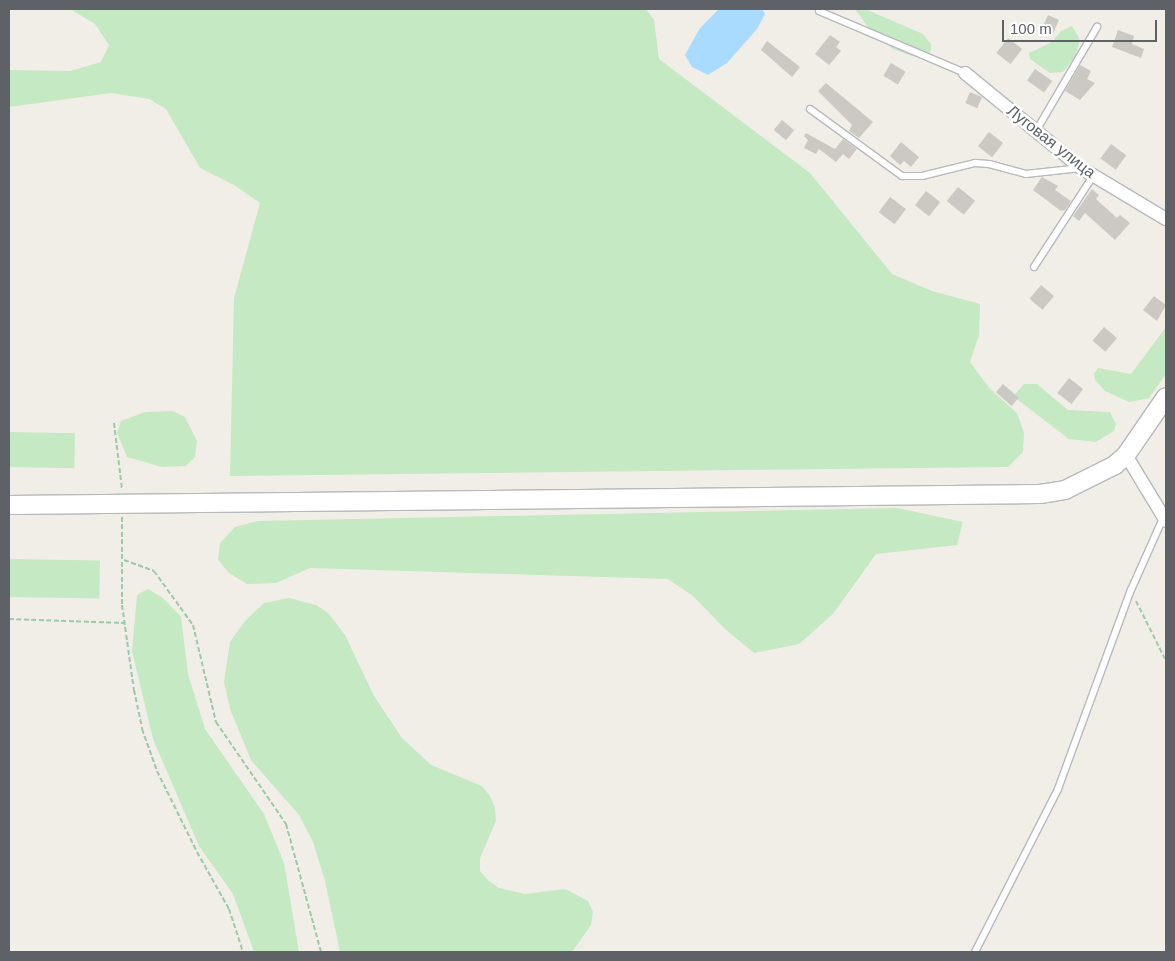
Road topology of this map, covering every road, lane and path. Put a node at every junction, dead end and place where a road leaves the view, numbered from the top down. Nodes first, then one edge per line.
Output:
1 (819, 12) dead end
2 (1097, 27) dead end
3 (965, 73) joint
4 (810, 109) dead end
5 (1036, 131) junction
6 (1081, 168) junction
7 (1093, 176) junction
8 (1166, 219) edge
9 (1034, 267) dead end
10 (1166, 397) edge
11 (114, 423) dead end
12 (1126, 455) junction
13 (9, 505) edge
14 (124, 505) junction
15 (1165, 518) edge
16 (123, 560) junction
17 (1130, 590) junction
18 (9, 619) edge
19 (124, 623) junction
20 (1166, 661) edge
21 (243, 952) edge
22 (322, 952) edge
23 (975, 952) edge

1 - 3 lane
2 - 5 lane
3 - 5 street, Луговая улица
4 - 6 lane
5 - 6 street, Луговая улица
6 - 7 street, Луговая улица
7 - 8 street, Луговая улица
7 - 9 lane
10 - 12 street
11 - 14 path
12 - 14 street
12 - 15 street
13 - 14 street
14 - 16 path
15 - 17 lane
16 - 19 path
16 - 22 path
17 - 20 path
17 - 23 lane
18 - 19 path
19 - 21 path

